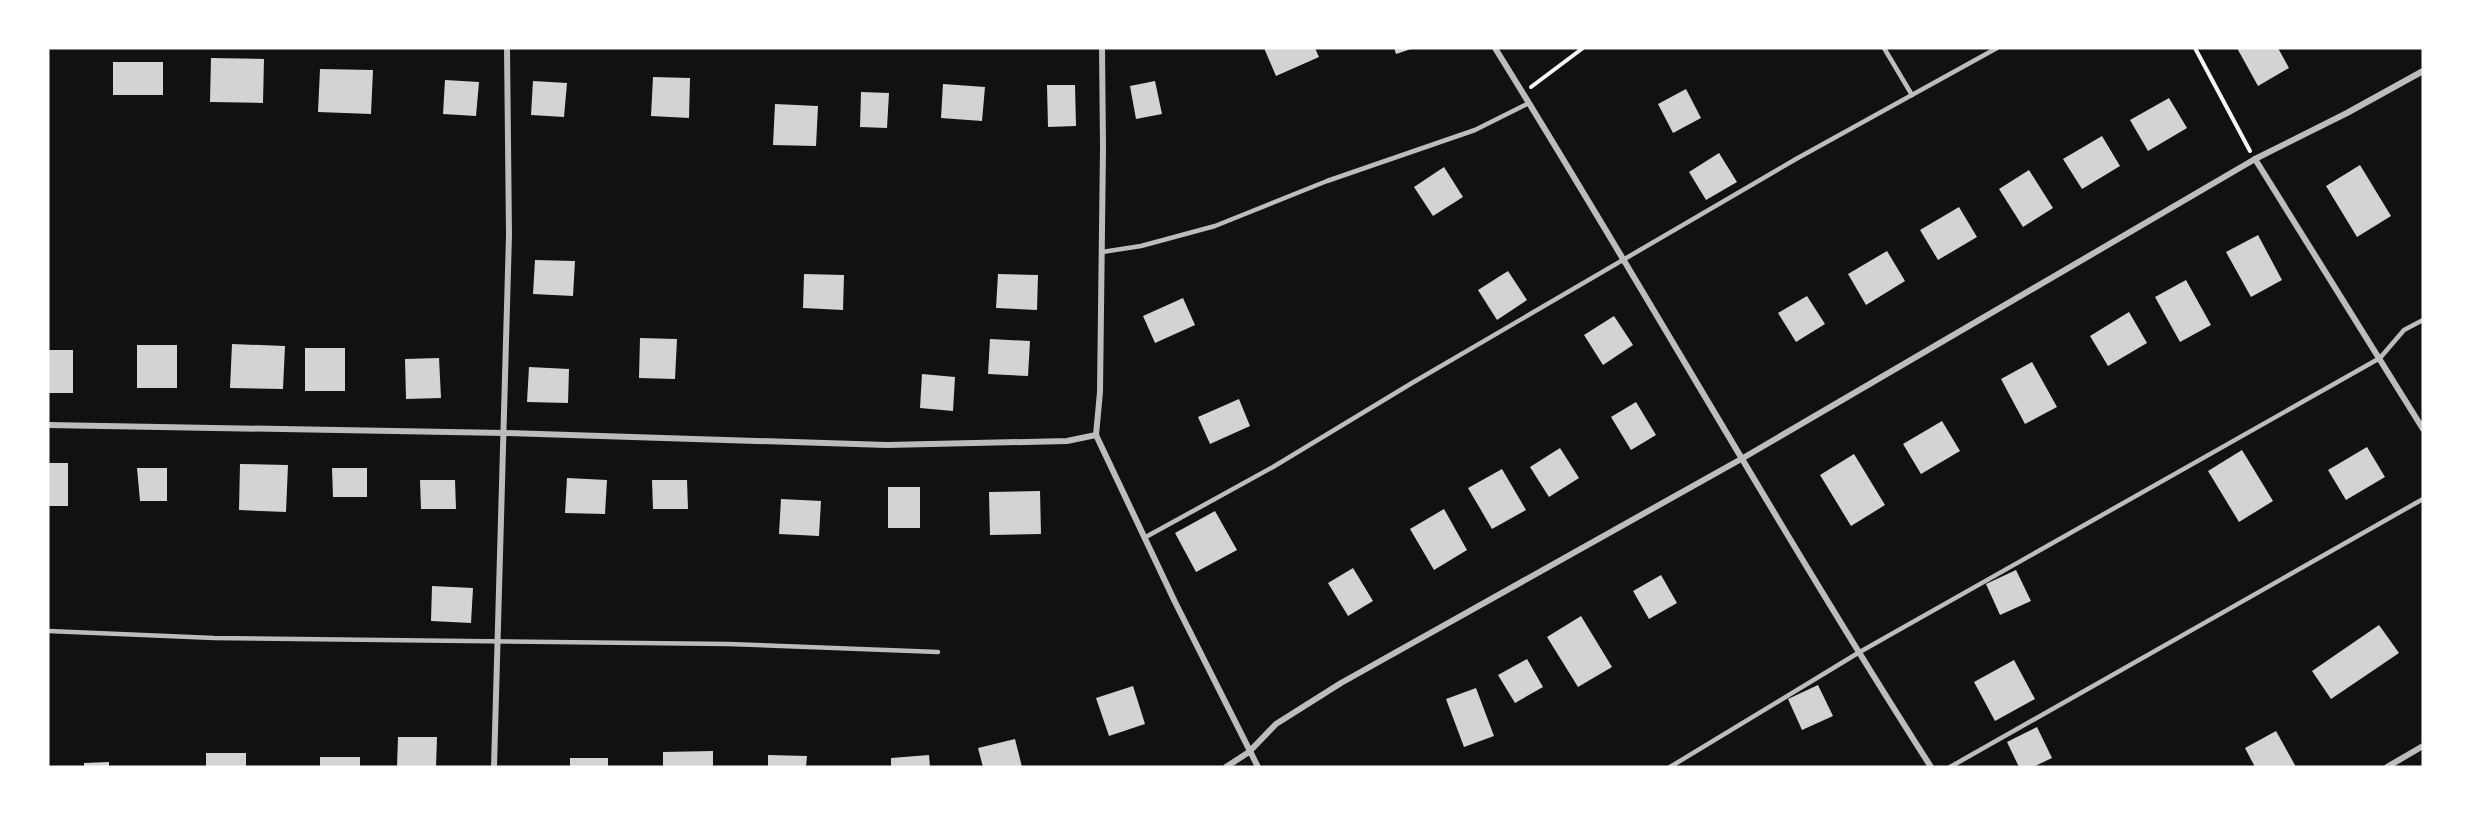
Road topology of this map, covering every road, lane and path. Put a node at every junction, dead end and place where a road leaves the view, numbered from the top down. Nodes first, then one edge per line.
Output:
1 (507, 48) edge
2 (1102, 48) edge
3 (1495, 48) edge
4 (1583, 48) edge
5 (1884, 48) edge
6 (1997, 48) edge
7 (2195, 48) edge
8 (2423, 71) edge
9 (1523, 93) junction
10 (1912, 95) junction
11 (1529, 103) junction
12 (2254, 159) junction
13 (1102, 252) junction
14 (1624, 260) junction
15 (2423, 320) edge
16 (2380, 358) junction
17 (48, 425) edge
18 (2423, 429) edge
19 (505, 434) junction
20 (1096, 435) junction
21 (1743, 458) junction
22 (2423, 499) edge
23 (1144, 538) junction
24 (48, 631) edge
25 (498, 642) junction
26 (938, 652) dead end
27 (1858, 653) junction
28 (2423, 746) edge
29 (1249, 752) junction
30 (494, 767) edge
31 (1226, 767) edge
32 (1258, 767) edge
33 (1670, 767) edge
34 (1931, 767) edge
35 (1950, 767) edge
36 (2387, 767) edge

1 - 19 street
2 - 13 street
3 - 9 street
4 - 9 path
5 - 10 lane
6 - 10 lane
7 - 12 path
8 - 12 street
9 - 11 street
10 - 14 lane
11 - 13 lane
11 - 14 street
12 - 16 street
12 - 21 street
13 - 20 street
14 - 21 street
14 - 23 lane
15 - 16 lane
16 - 18 street
16 - 27 lane
17 - 19 street
19 - 20 street
19 - 25 street
20 - 23 street
21 - 27 street
21 - 29 street
22 - 35 lane
23 - 29 street
24 - 25 lane
25 - 26 lane
25 - 30 street
27 - 33 lane
27 - 34 street
28 - 36 street
29 - 31 street
29 - 32 street

